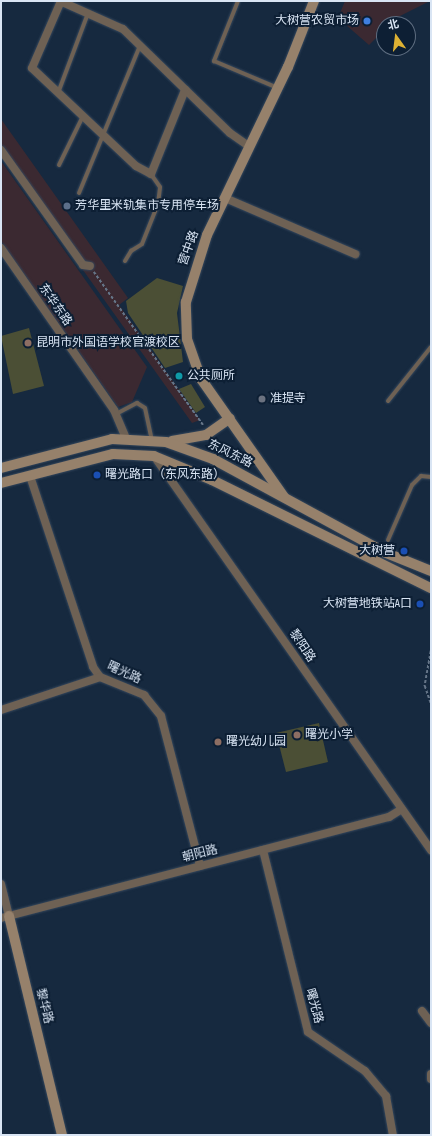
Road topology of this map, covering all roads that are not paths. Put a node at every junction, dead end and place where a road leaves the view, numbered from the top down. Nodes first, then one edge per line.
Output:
1 (61, 1) edge
2 (238, 1) edge
3 (314, 1) edge
4 (88, 13) junction
5 (140, 46) junction
6 (278, 88) junction
7 (186, 90) junction
8 (58, 93) junction
9 (84, 116) junction
10 (103, 134) junction
11 (250, 147) junction
12 (1, 150) edge
13 (60, 165) dead end
14 (151, 174) junction
15 (79, 193) dead end
16 (225, 198) junction
17 (1, 248) edge
18 (355, 254) dead end
19 (125, 261) dead end
20 (90, 266) road end
21 (431, 347) edge
22 (388, 401) dead end
23 (116, 414) junction
24 (230, 418) junction
25 (126, 438) junction
26 (152, 440) junction
27 (166, 442) junction
28 (154, 456) junction
29 (1, 468) edge
30 (30, 476) junction
31 (431, 477) edge
32 (1, 483) edge
33 (284, 497) junction
34 (388, 540) dead end
35 (431, 571) edge
36 (431, 588) edge
37 (100, 677) junction
38 (1, 710) edge
39 (402, 809) junction
40 (263, 850) junction
41 (431, 850) edge
42 (200, 866) junction
43 (1, 884) edge
44 (5, 917) edge
45 (422, 1011) dead end
46 (431, 1024) edge
47 (431, 1074) edge
48 (431, 1079) edge
49 (62, 1135) edge
50 (393, 1135) edge

1 - 4 street
1 - 8 street
2 - 6 lane
3 - 6 main road, 营中路
4 - 5 street
4 - 8 lane
5 - 7 street
5 - 10 lane
6 - 11 main road, 营中路
7 - 11 street
7 - 14 street
8 - 9 street
9 - 10 street
9 - 13 lane
10 - 14 street
10 - 15 lane
11 - 16 main road, 营中路
12 - 20 street
14 - 19 lane
16 - 18 street
16 - 24 main road, 营中路
17 - 23 street, 东华东路
21 - 22 lane
23 - 25 street, 东华东路
23 - 26 lane
24 - 27 main road
24 - 33 main road, 营中路
25 - 26 main road, 东风东路
25 - 29 main road, 东风东路
26 - 27 main road, 东风东路
27 - 33 main road, 东风东路
28 - 30 main road
28 - 36 main road
28 - 39 street, 黎阳路
30 - 32 main road
30 - 37 street, 曙光路
31 - 34 lane
33 - 35 main road, 东风东路
37 - 38 street
37 - 42 street, 曙光路
39 - 40 street, 朝阳路
39 - 41 street, 黎阳路
40 - 42 street, 朝阳路
40 - 50 street, 曙光路
42 - 44 street, 朝阳路
43 - 44 street, 黎华路
44 - 49 main road, 黎华路
45 - 46 street
47 - 48 street

